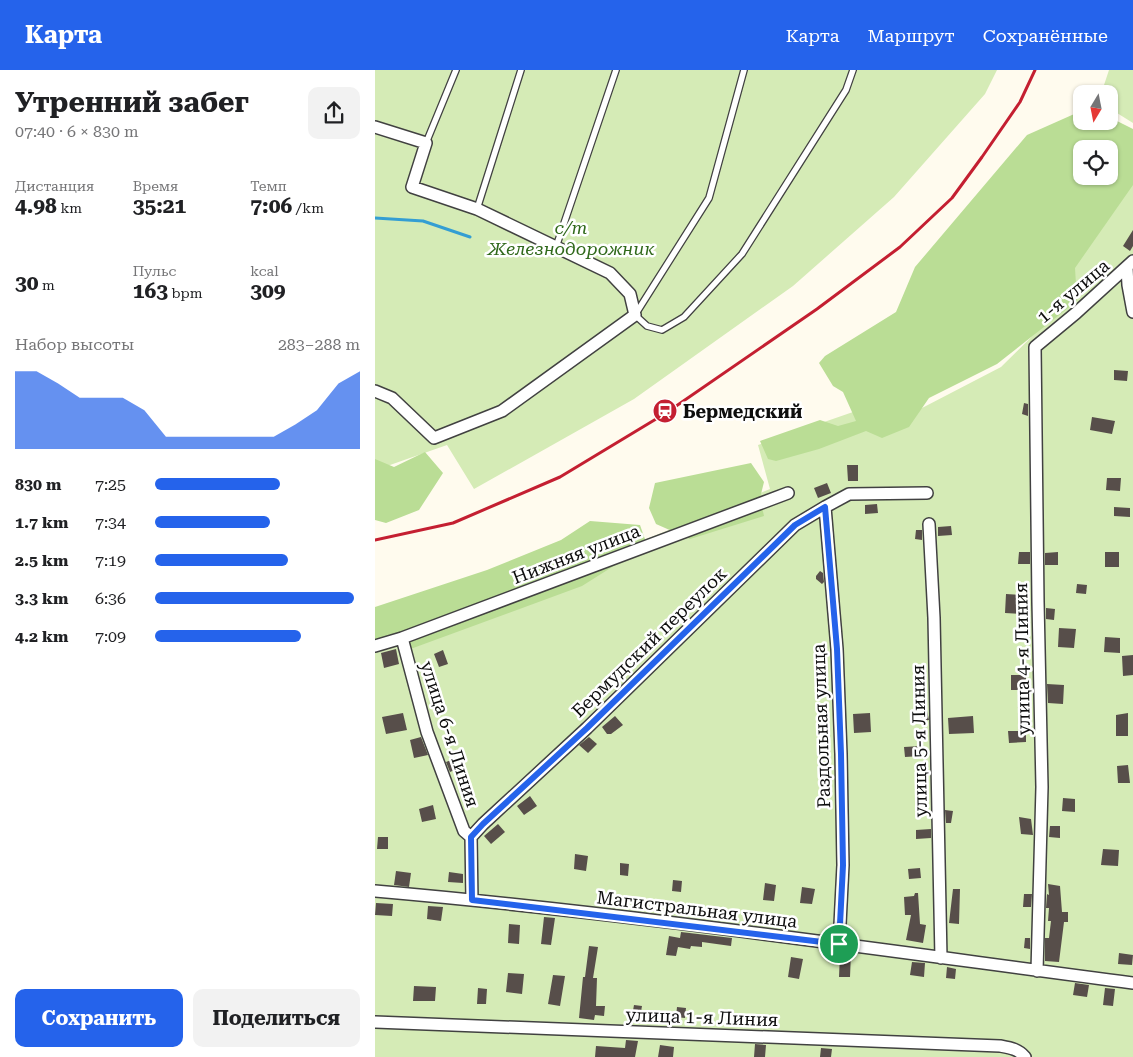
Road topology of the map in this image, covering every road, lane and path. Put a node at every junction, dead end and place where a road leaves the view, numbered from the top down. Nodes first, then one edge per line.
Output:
1 (456, 70) edge
2 (521, 70) edge
3 (616, 70) edge
4 (745, 70) edge
5 (853, 70) edge
6 (375, 127) edge
7 (426, 143) junction
8 (477, 209) junction
9 (555, 247) junction
10 (1130, 265) edge
11 (1133, 312) edge
12 (635, 315) junction
13 (1035, 346) joint
14 (375, 391) edge
15 (788, 492) dead end
16 (927, 493) dead end
17 (825, 507) junction
18 (929, 524) dead end
19 (402, 638) junction
20 (375, 646) edge
21 (471, 837) junction
22 (375, 891) edge
23 (472, 900) junction
24 (839, 944) junction
25 (941, 958) junction
26 (1037, 971) junction
27 (1133, 983) edge
28 (375, 1022) edge
29 (1025, 1057) edge

1 - 7 lane
2 - 8 lane
3 - 9 lane
4 - 12 lane
5 - 12 lane
6 - 7 street
7 - 8 street
8 - 9 street
9 - 12 street
10 - 11 street
10 - 13 street, 1-я улица
12 - 14 street
13 - 26 street, улица 4-я Линия
15 - 19 street, Нижняя улица
16 - 17 street, Бермудский переулок
17 - 21 street, Бермудский переулок
17 - 24 street, Раздольная улица
18 - 25 street, улица 5-я Линия
19 - 20 street, Нижняя улица
19 - 21 street, улица 6-я Линия
21 - 23 street
22 - 23 street, Магистральная улица
23 - 24 street, Магистральная улица
24 - 25 street, Магистральная улица
25 - 26 street, Магистральная улица
26 - 27 street, Магистральная улица
28 - 29 street, улица 1-я Линия

